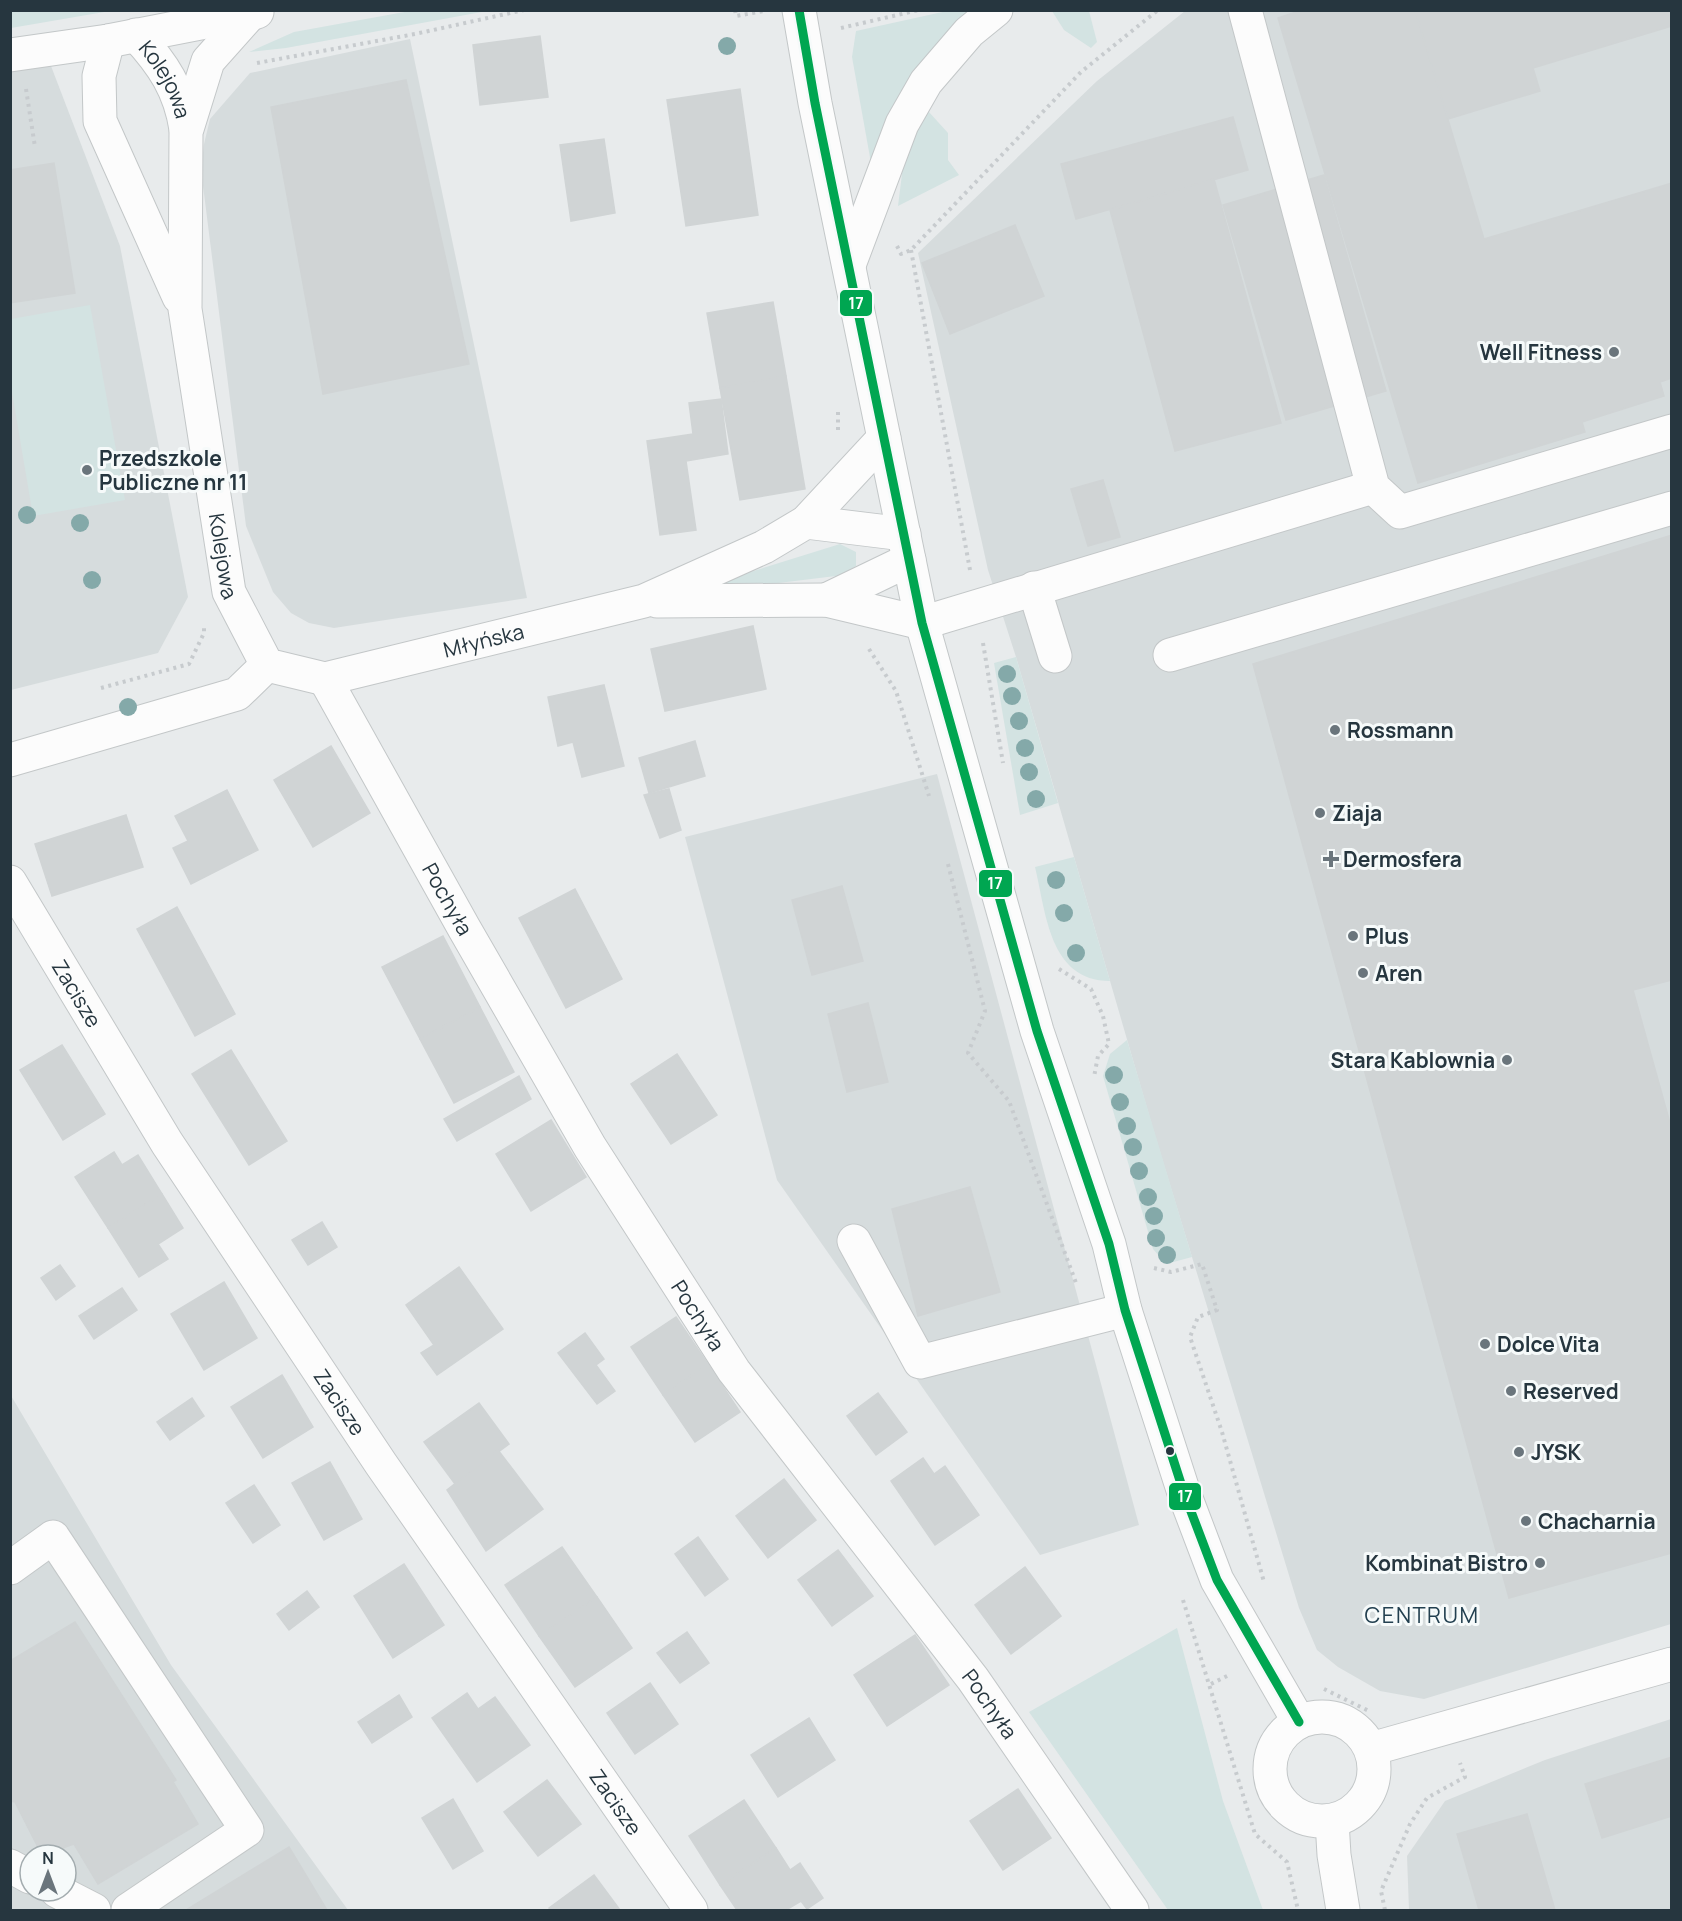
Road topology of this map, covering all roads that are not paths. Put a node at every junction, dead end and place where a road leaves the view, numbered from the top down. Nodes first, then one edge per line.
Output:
1 (799, 10) edge
2 (996, 10) edge
3 (1245, 10) edge
4 (259, 12) edge
5 (122, 38) junction
6 (18, 68) edge
7 (186, 129) junction
8 (849, 266) junction
9 (185, 309) junction
10 (1671, 431) edge
11 (884, 438) junction
12 (1373, 487) junction
13 (1671, 508) edge
14 (806, 522) junction
15 (907, 547) junction
16 (1034, 588) junction
17 (826, 600) junction
18 (644, 601) junction
19 (922, 623) junction
20 (1170, 655) dead end
21 (1054, 656) dead end
22 (267, 665) junction
23 (325, 679) junction
24 (10, 760) edge
25 (10, 882) edge
26 (854, 1241) dead end
27 (1125, 1310) junction
28 (10, 1568) edge
29 (1671, 1664) edge
30 (1299, 1722) junction
31 (1371, 1749) junction
32 (1332, 1821) junction
33 (78, 1902) edge
34 (94, 1911) edge
35 (128, 1911) edge
36 (691, 1911) edge
37 (1132, 1911) edge
38 (1343, 1911) edge

1 - 8 street
2 - 8 street
3 - 12 street
4 - 5 street, Kolejowa
4 - 7 street, Kolejowa
5 - 6 street
5 - 7 street, Kolejowa
5 - 9 street, Kolejowa
7 - 9 street, Kolejowa
8 - 11 street
9 - 22 street, Kolejowa
10 - 12 street
11 - 14 street, Młyńska
11 - 15 street
12 - 16 street
13 - 20 street
14 - 15 street
14 - 18 street, Młyńska
15 - 17 street, Młyńska
15 - 19 street
16 - 19 street
16 - 21 street
17 - 18 street, Młyńska
17 - 19 street, Młyńska
18 - 23 street, Młyńska
19 - 27 street
22 - 23 street
22 - 24 street
23 - 37 street, Pochyła
25 - 36 street, Zacisze
26 - 27 street
27 - 30 street
28 - 35 street
29 - 31 street
30 - 31 street
30 - 32 street
31 - 32 street
32 - 38 street
33 - 34 street

